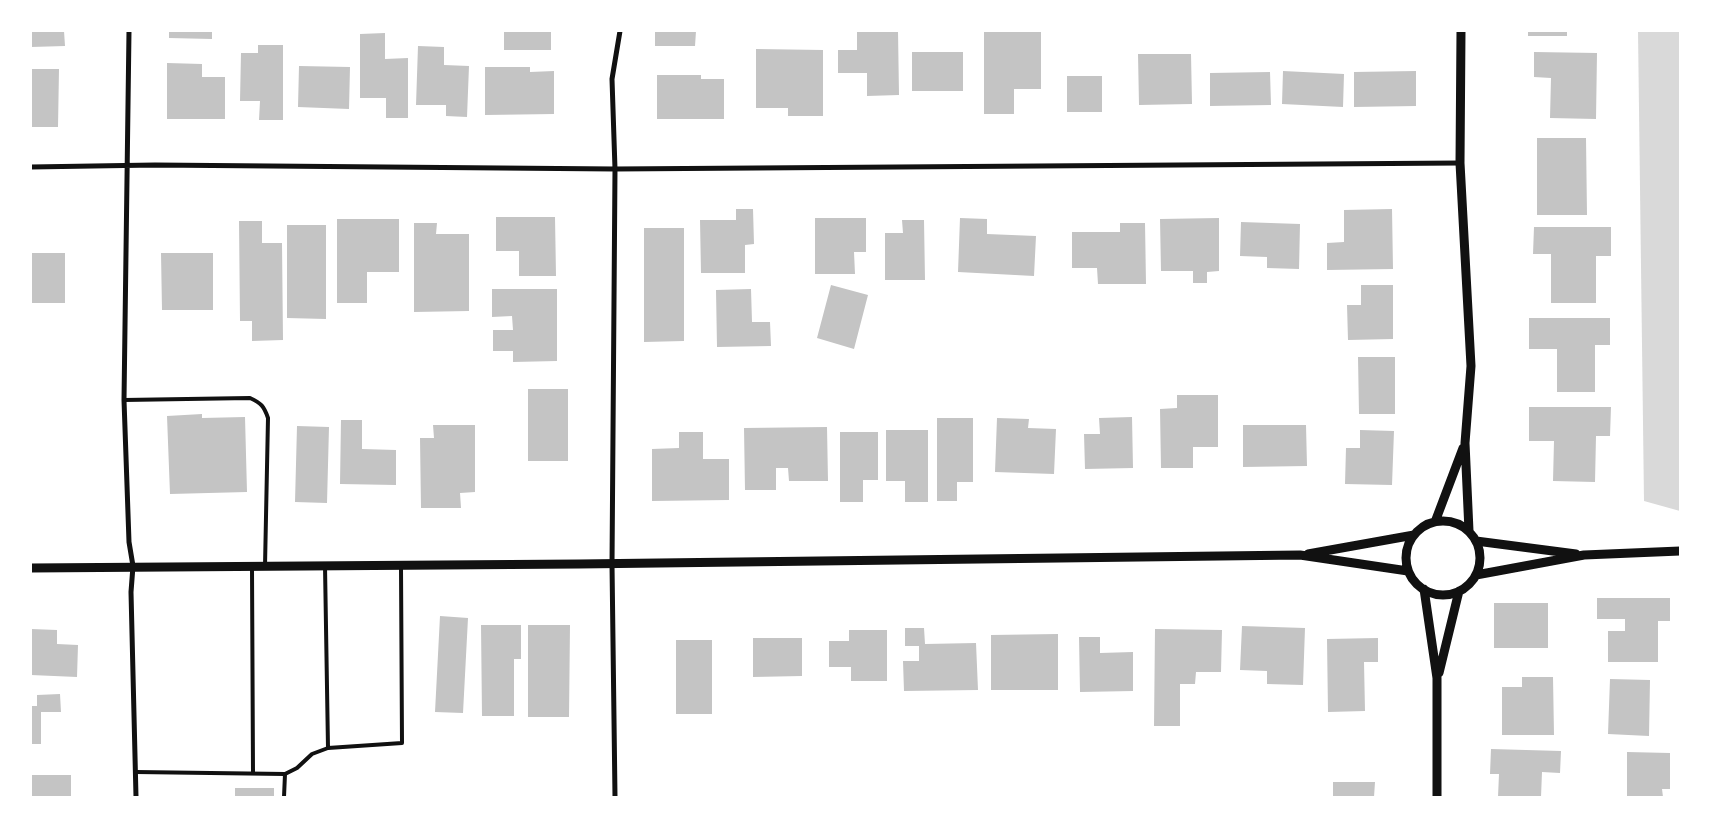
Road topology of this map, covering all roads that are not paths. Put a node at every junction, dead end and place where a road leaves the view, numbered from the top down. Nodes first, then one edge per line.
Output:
1 (129, 31) edge
2 (620, 31) edge
3 (1461, 31) edge
4 (1460, 163) junction
5 (128, 165) junction
6 (31, 167) edge
7 (615, 169) junction
8 (124, 400) junction
9 (1465, 443) junction
10 (1435, 522) junction
11 (1469, 531) junction
12 (1414, 535) junction
13 (1476, 540) junction
14 (1680, 551) edge
15 (1300, 555) junction
16 (1584, 555) junction
17 (612, 564) junction
18 (133, 566) junction
19 (252, 566) junction
20 (265, 566) junction
21 (326, 566) junction
22 (400, 566) junction
23 (31, 568) edge
24 (1408, 570) junction
25 (1476, 575) junction
26 (1424, 590) junction
27 (1459, 591) junction
28 (1437, 678) junction
29 (328, 748) junction
30 (136, 772) junction
31 (253, 773) junction
32 (285, 774) junction
33 (136, 797) edge
34 (284, 797) edge
35 (615, 797) edge
36 (1437, 797) edge

1 - 5 street
2 - 7 street
3 - 4 street
4 - 7 street
4 - 9 street
5 - 6 street
5 - 7 street
5 - 8 street
7 - 17 street
8 - 18 street
8 - 20 lane
9 - 10 street
9 - 11 street
10 - 11 street
10 - 12 street
11 - 13 street
12 - 15 street
12 - 24 street
13 - 16 street
13 - 25 street
14 - 16 street
15 - 17 street
15 - 24 street
16 - 25 street
17 - 22 street
17 - 35 street
18 - 19 street
18 - 23 street
18 - 30 street
19 - 20 street
19 - 31 lane
20 - 21 street
21 - 22 street
21 - 29 lane
22 - 29 lane
24 - 26 street
25 - 27 street
26 - 27 street
26 - 28 street
27 - 28 street
28 - 36 street
29 - 32 lane
30 - 31 lane
30 - 33 street
31 - 32 lane
32 - 34 lane

